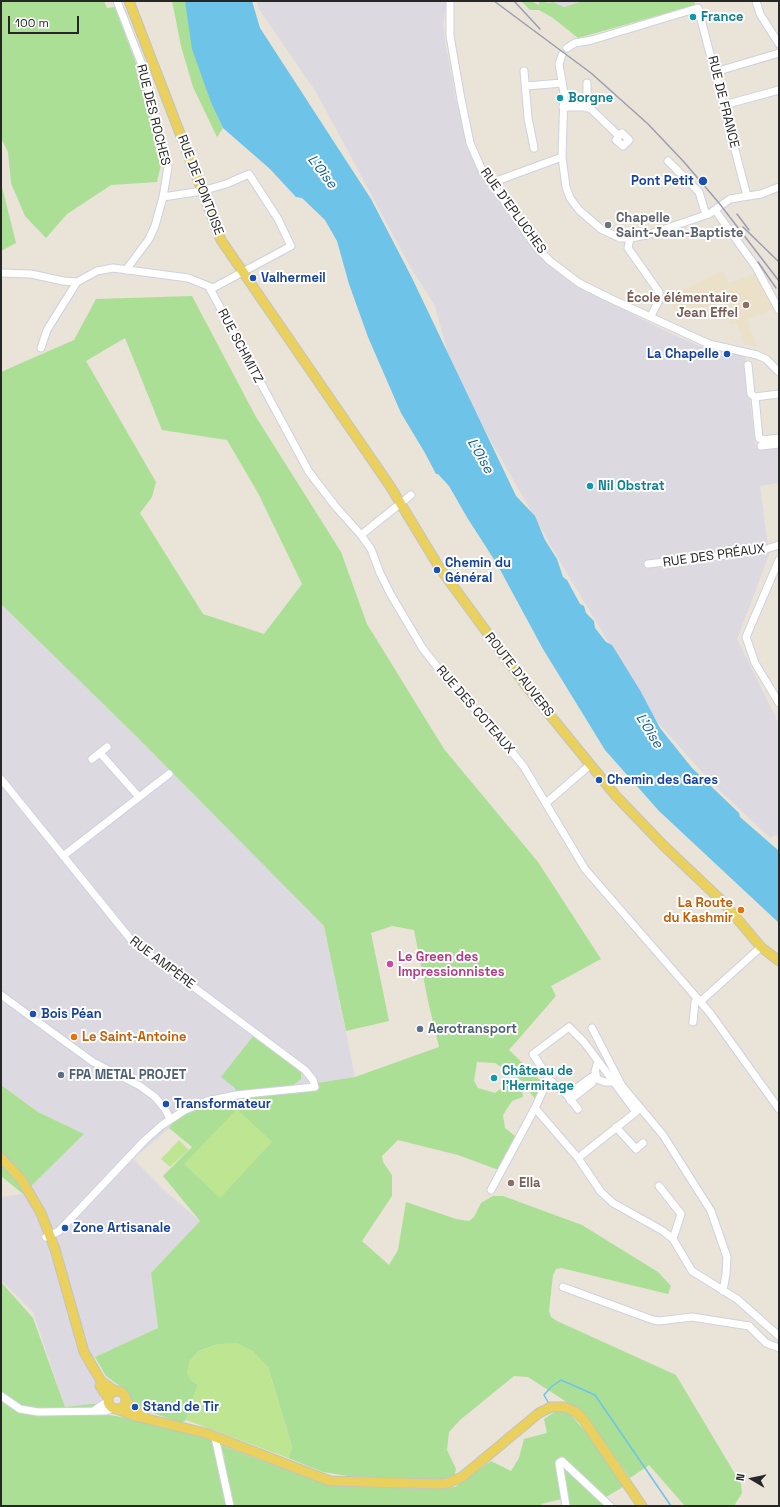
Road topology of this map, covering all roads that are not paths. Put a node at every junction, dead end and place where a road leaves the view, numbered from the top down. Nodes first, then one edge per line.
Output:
1 (117, 1) edge
2 (129, 1) edge
3 (450, 1) edge
4 (756, 1) edge
5 (779, 44) edge
6 (567, 48) dead end
7 (779, 53) edge
8 (562, 55) dead end
9 (524, 71) dead end
10 (715, 72) junction
11 (562, 83) junction
12 (587, 83) dead end
13 (526, 86) junction
14 (779, 90) edge
15 (724, 105) junction
16 (563, 107) junction
17 (587, 108) junction
18 (619, 136) dead end
19 (534, 148) dead end
20 (562, 157) junction
21 (668, 161) dead end
22 (491, 183) junction
23 (779, 187) edge
24 (202, 191) junction
25 (163, 196) junction
26 (747, 196) junction
27 (715, 210) junction
28 (706, 214) junction
29 (620, 238) junction
30 (630, 238) junction
31 (628, 248) junction
32 (126, 270) junction
33 (242, 272) junction
34 (1, 273) edge
35 (77, 282) junction
36 (210, 288) junction
37 (779, 310) edge
38 (651, 316) junction
39 (40, 348) dead end
40 (748, 365) dead end
41 (779, 372) edge
42 (313, 374) joint
43 (779, 394) edge
44 (755, 397) junction
45 (271, 404) joint
46 (779, 438) edge
47 (779, 444) edge
48 (761, 446) dead end
49 (411, 495) dead end
50 (401, 503) junction
51 (361, 534) junction
52 (779, 545) edge
53 (779, 560) edge
54 (648, 564) dead end
55 (779, 703) edge
56 (107, 747) dead end
57 (100, 753) junction
58 (92, 759) dead end
59 (590, 764) junction
60 (169, 774) dead end
61 (1, 778) edge
62 (139, 797) junction
63 (546, 802) junction
64 (63, 856) junction
65 (761, 947) junction
66 (779, 962) edge
67 (1, 995) edge
68 (699, 1000) junction
69 (693, 1022) dead end
70 (592, 1028) dead end
71 (598, 1062) junction
72 (596, 1076) junction
73 (550, 1080) junction
74 (613, 1082) junction
75 (569, 1098) junction
76 (535, 1108) junction
77 (578, 1109) dead end
78 (779, 1109) edge
79 (170, 1119) junction
80 (616, 1127) junction
81 (643, 1143) dead end
82 (578, 1158) junction
83 (1, 1159) edge
84 (660, 1186) dead end
85 (491, 1190) dead end
86 (48, 1237) junction
87 (673, 1239) junction
88 (563, 1287) dead end
89 (723, 1291) junction
90 (756, 1316) junction
91 (749, 1326) junction
92 (779, 1336) edge
93 (779, 1348) edge
94 (115, 1391) junction
95 (1, 1396) edge
96 (126, 1401) junction
97 (112, 1404) junction
98 (154, 1420) junction
99 (215, 1437) junction
100 (643, 1505) edge
101 (230, 1506) edge
102 (566, 1506) edge
103 (610, 1506) edge

1 - 25 street, RUE DES ROCHES
2 - 24 main road, RUE DE PONTOISE
3 - 22 street, RUE D'EPLUCHES
4 - 5 street
6 - 10 street, RUE DE FRANCE
7 - 10 street
8 - 11 street
9 - 13 street
10 - 15 street, RUE DE FRANCE
11 - 13 street
11 - 16 street
12 - 17 street
13 - 19 street
14 - 15 street
15 - 26 street, RUE DE FRANCE
16 - 17 street
16 - 20 street
17 - 18 street
20 - 22 street
20 - 29 street
21 - 28 street
22 - 38 street, RUE D'EPLUCHES
23 - 26 street
24 - 25 street
24 - 33 main road, RUE DE PONTOISE
24 - 33 street
25 - 32 street, RUE DES ROCHES
26 - 27 street
27 - 28 street
27 - 37 street
28 - 30 street
29 - 30 street
29 - 31 street
30 - 31 street
31 - 38 street
32 - 35 street
32 - 36 street
33 - 36 street
33 - 42 main road, RUE DE PONTOISE
34 - 35 street
35 - 39 street
36 - 45 street, RUE SCHMITZ
38 - 41 street, RUE D'EPLUCHES
40 - 44 street
42 - 50 main road, ROUTE D'AUVERS
43 - 44 street
44 - 46 street
45 - 51 street, RUE DES COTEAUX
47 - 48 street
49 - 50 street
50 - 51 street
50 - 59 main road, ROUTE D'AUVERS
51 - 63 street, RUE DES COTEAUX
52 - 54 street, RUE DES PRÉAUX
53 - 55 street
56 - 57 street
57 - 58 street
57 - 62 street
59 - 63 street
59 - 65 main road, ROUTE D'AUVERS
60 - 62 street
61 - 64 street, RUE AMPÈRE
62 - 64 street
63 - 68 street, RUE DES COTEAUX
64 - 79 street, RUE AMPÈRE
65 - 66 main road, ROUTE D'AUVERS
65 - 68 street
67 - 79 street
68 - 69 street
68 - 78 street, RUE DES COTEAUX
70 - 89 street
71 - 72 street
71 - 73 street
71 - 74 street
72 - 74 street
72 - 75 street
73 - 75 street
73 - 76 street
74 - 80 street
75 - 77 street
76 - 82 street
76 - 85 street
79 - 86 street
80 - 81 street
80 - 82 street
82 - 87 street
83 - 86 main road
84 - 87 street
86 - 94 main road
86 - 97 main road
87 - 89 street
88 - 91 street
89 - 90 street
90 - 91 street
90 - 92 street
91 - 93 street
94 - 96 main road
94 - 97 main road
95 - 97 street
96 - 97 main road
96 - 98 main road
97 - 98 main road
98 - 99 main road
99 - 100 main road
99 - 101 street
102 - 103 street

